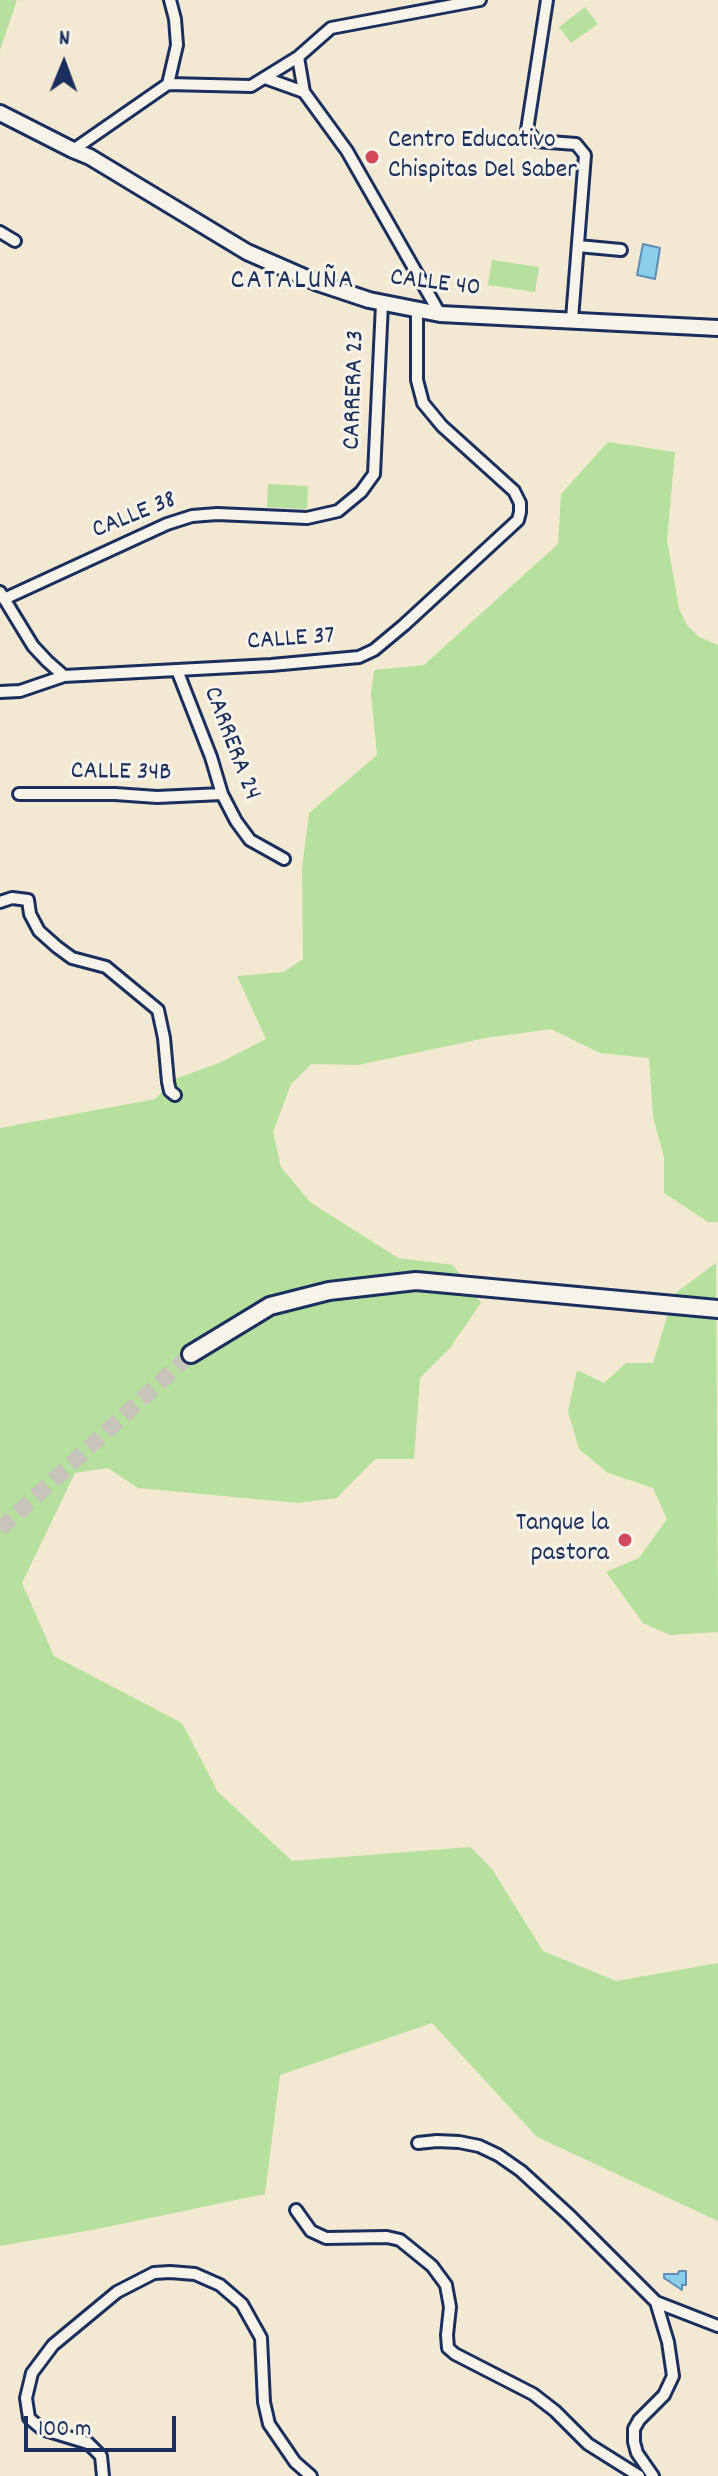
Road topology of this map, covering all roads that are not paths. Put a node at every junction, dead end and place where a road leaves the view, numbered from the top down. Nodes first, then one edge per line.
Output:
1 (170, 0) edge
2 (480, 0) edge
3 (547, 0) edge
4 (298, 57) junction
5 (265, 78) junction
6 (168, 84) junction
7 (304, 92) junction
8 (0, 113) edge
9 (73, 150) junction
10 (0, 232) edge
11 (15, 241) dead end
12 (578, 246) junction
13 (621, 250) dead end
14 (382, 304) junction
15 (417, 310) junction
16 (440, 314) junction
17 (572, 319) junction
18 (718, 328) edge
19 (338, 511) joint
20 (2, 596) edge
21 (177, 670) junction
22 (64, 676) junction
23 (0, 692) edge
24 (19, 794) dead end
25 (222, 794) junction
26 (284, 859) dead end
27 (0, 902) edge
28 (175, 1095) dead end
29 (718, 1309) edge
30 (191, 1354) tunnel mouth
31 (418, 2143) dead end
32 (296, 2210) dead end
33 (656, 2302) junction
34 (718, 2326) edge
35 (103, 2476) edge
36 (311, 2476) edge
37 (639, 2476) edge
38 (653, 2476) edge

1 - 6 street
2 - 4 street
3 - 12 street
4 - 5 street
4 - 7 street
5 - 6 street
5 - 7 street
6 - 9 street
7 - 16 street
8 - 9 street, CALLE 40
9 - 14 street, CALLE 40
10 - 11 street
12 - 13 street
12 - 17 street
14 - 15 street, CALLE 40
14 - 19 street, CARRERA 23
15 - 16 street, CALLE 40
15 - 21 street, CALLE 37
16 - 17 street, CALLE 40
17 - 18 street, CALLE 40
19 - 20 street, CALLE 38
20 - 22 street
21 - 22 street, CALLE 37
21 - 25 street, CARRERA 24
22 - 23 street, CALLE 37
24 - 25 street, CALLE 34B
25 - 26 street, CARRERA 24
27 - 28 street
29 - 30 main road
31 - 33 street
32 - 37 street
33 - 34 street
33 - 38 street
35 - 36 street

